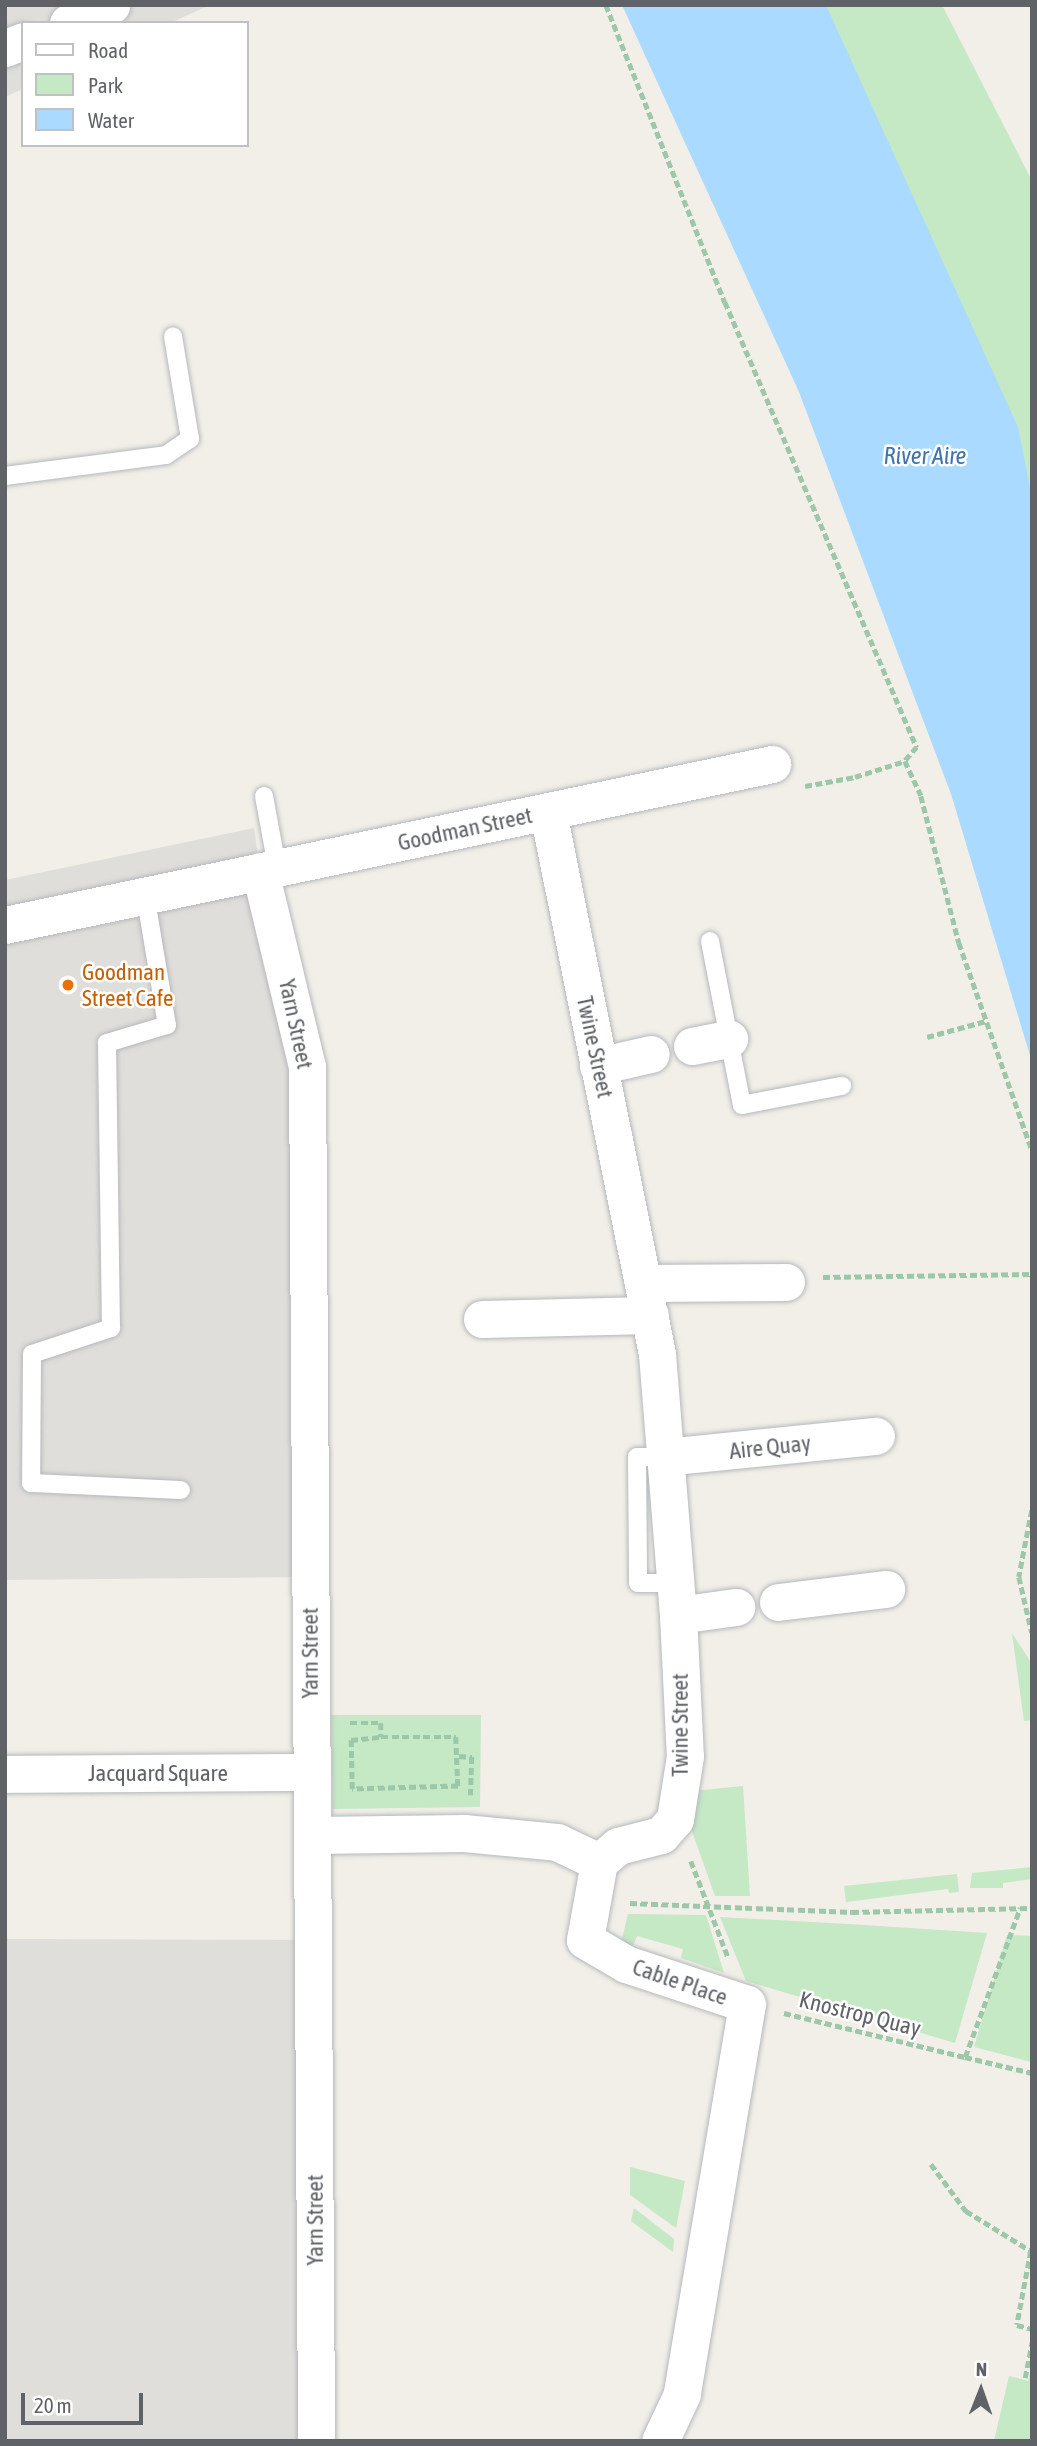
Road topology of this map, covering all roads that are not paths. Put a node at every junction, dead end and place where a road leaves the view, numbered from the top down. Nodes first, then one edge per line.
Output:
1 (111, 5) edge
2 (73, 21) edge
3 (173, 336) dead end
4 (5, 476) edge
5 (772, 764) road end
6 (264, 796) dead end
7 (548, 812) junction
8 (269, 869) junction
9 (145, 894) junction
10 (5, 925) edge
11 (710, 941) dead end
12 (729, 1039) junction
13 (692, 1046) dead end
14 (650, 1054) dead end
15 (598, 1066) junction
16 (842, 1086) dead end
17 (786, 1282) road end
18 (647, 1299) junction
19 (482, 1319) dead end
20 (876, 1436) dead end
21 (664, 1457) junction
22 (181, 1490) dead end
23 (886, 1589) dead end
24 (677, 1599) junction
25 (778, 1602) dead end
26 (736, 1607) dead end
27 (310, 1772) junction
28 (5, 1774) edge
29 (313, 1835) junction
30 (599, 1861) junction
31 (316, 2441) edge
32 (660, 2441) edge

1 - 2 street
3 - 4 lane
5 - 7 street, Goodman Street
6 - 8 lane
7 - 8 street, Goodman Street
7 - 15 street, Twine Street
8 - 9 street, Goodman Street
8 - 27 street, Yarn Street
9 - 10 street, Goodman Street
9 - 22 lane
11 - 12 lane
12 - 13 street
12 - 16 lane
14 - 15 street
15 - 18 street, Twine Street
17 - 18 street
18 - 19 street
18 - 21 street, Twine Street
20 - 21 street, Aire Quay
21 - 24 street, Twine Street
23 - 25 street
24 - 26 street
24 - 30 street, Twine Street
27 - 28 street, Jacquard Square
27 - 29 street, Yarn Street
29 - 30 street
29 - 31 street, Yarn Street
30 - 32 street, Cable Place

